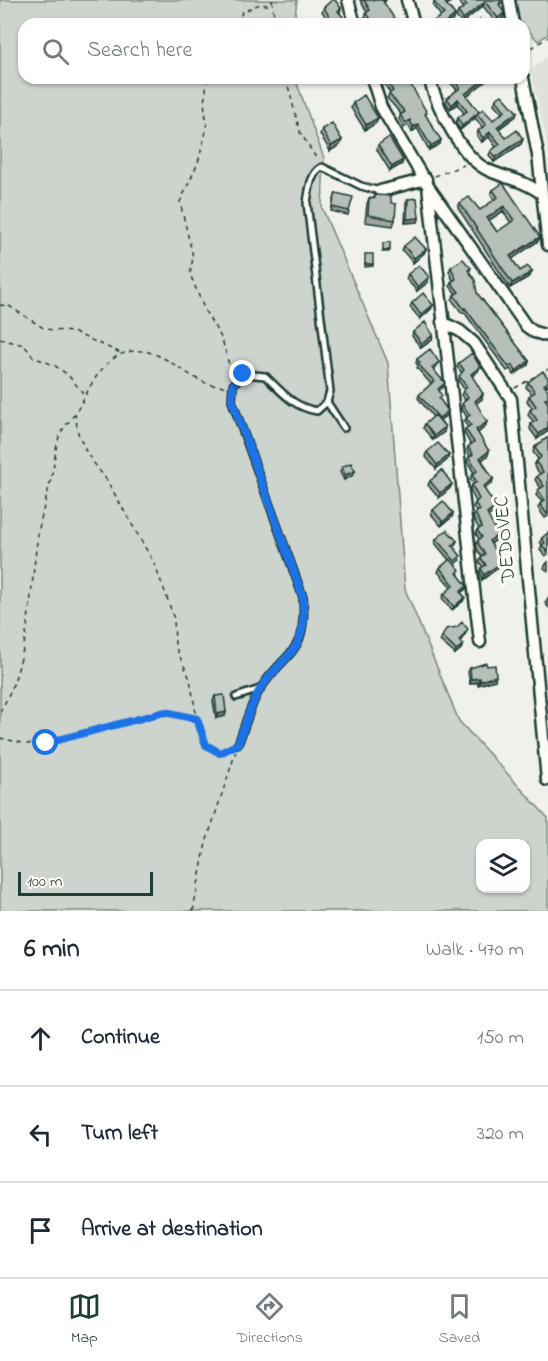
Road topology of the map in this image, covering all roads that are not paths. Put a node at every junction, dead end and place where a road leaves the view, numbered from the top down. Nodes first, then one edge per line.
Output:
1 (348, 0) edge
2 (407, 0) edge
3 (509, 0) edge
4 (353, 18) edge
5 (412, 18) edge
6 (512, 18) edge
7 (374, 84) edge
8 (431, 84) edge
9 (524, 84) edge
10 (538, 155) junction
11 (548, 169) edge
12 (427, 182) junction
13 (380, 191) joint
14 (541, 193) junction
15 (452, 220) junction
16 (432, 225) junction
17 (548, 245) edge
18 (442, 322) junction
19 (548, 336) edge
20 (327, 402) junction
21 (344, 428) dead end
22 (480, 642) dead end
23 (260, 689) junction
24 (236, 697) dead end
25 (238, 744) road end
26 (547, 780) edge

1 - 4 street
2 - 5 street
3 - 6 street
7 - 12 street, DEDOVEC
8 - 14 street
9 - 10 street
10 - 11 street
10 - 14 street
12 - 13 street
12 - 15 street, DEDOVEC
12 - 16 street, DEDOVEC
13 - 20 lane
14 - 17 street
15 - 16 street
15 - 19 street, DEDOVEC
16 - 18 street, DEDOVEC
18 - 22 street, DEDOVEC
18 - 26 street, DEDOVEC
20 - 21 lane
20 - 23 lane
23 - 24 lane
23 - 25 lane

